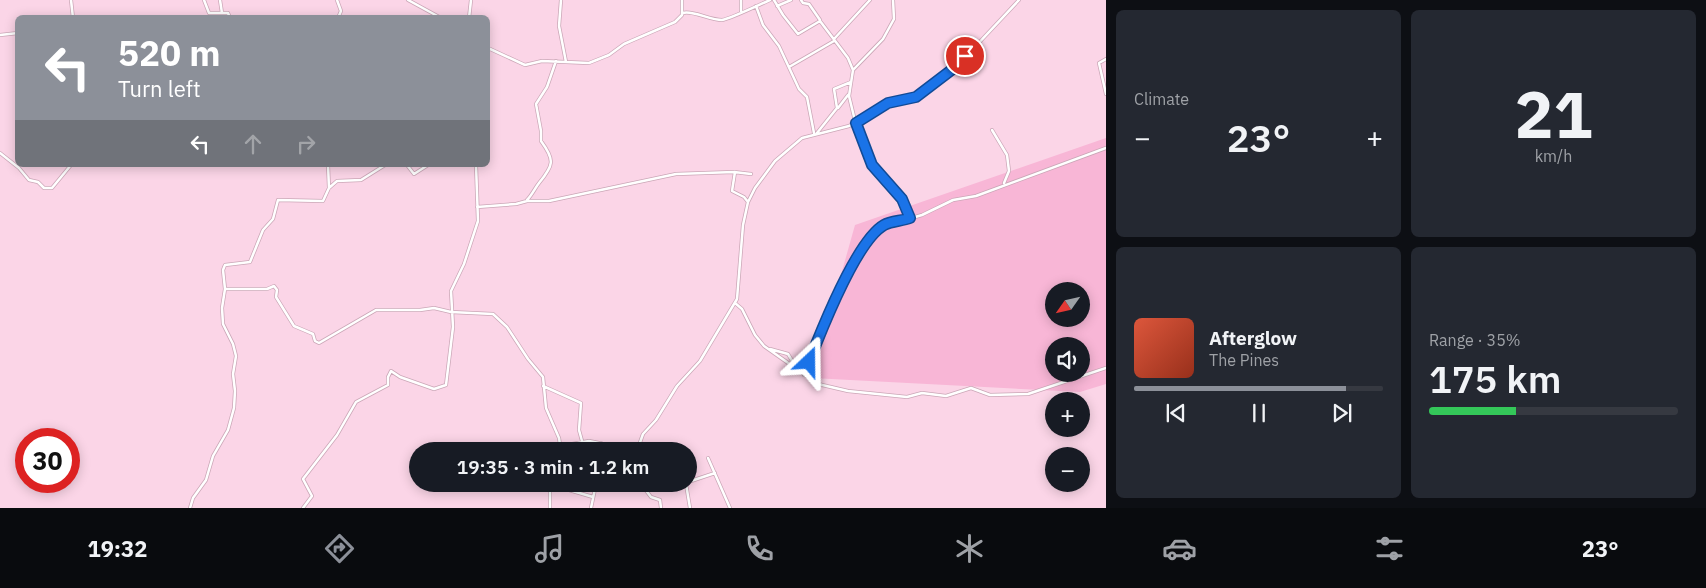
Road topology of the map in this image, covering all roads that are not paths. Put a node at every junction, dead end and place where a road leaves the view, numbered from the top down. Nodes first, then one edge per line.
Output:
1 (71, 0) edge
2 (204, 0) edge
3 (220, 0) edge
4 (337, 0) edge
5 (408, 0) edge
6 (471, 0) edge
7 (561, 0) edge
8 (682, 0) edge
9 (741, 0) edge
10 (770, 0) edge
11 (774, 0) edge
12 (791, 0) edge
13 (801, 0) edge
14 (870, 0) edge
15 (893, 0) edge
16 (1019, 0) edge
17 (764, 1) edge
18 (756, 6) junction
19 (777, 6) junction
20 (683, 12) junction
21 (741, 12) junction
22 (222, 13) junction
23 (73, 15) edge
24 (229, 15) edge
25 (339, 15) edge
26 (436, 15) edge
27 (469, 15) edge
28 (820, 20) junction
29 (15, 33) edge
30 (0, 35) edge
31 (834, 40) junction
32 (490, 49) edge
33 (1106, 59) edge
34 (556, 61) junction
35 (566, 62) junction
36 (789, 67) junction
37 (853, 70) junction
38 (851, 82) junction
39 (849, 94) junction
40 (1106, 94) edge
41 (836, 109) junction
42 (856, 123) junction
43 (992, 130) dead end
44 (816, 133) junction
45 (1106, 148) edge
46 (0, 153) edge
47 (15, 165) edge
48 (18, 167) edge
49 (69, 167) edge
50 (328, 167) edge
51 (382, 167) edge
52 (409, 167) edge
53 (425, 167) edge
54 (476, 167) edge
55 (735, 172) junction
56 (752, 174) dead end
57 (1004, 183) junction
58 (329, 188) junction
59 (527, 201) junction
60 (748, 202) junction
61 (477, 207) junction
62 (910, 218) junction
63 (225, 289) junction
64 (735, 303) junction
65 (451, 312) junction
66 (768, 349) junction
67 (1106, 368) edge
68 (798, 370) junction
69 (804, 375) junction
70 (543, 386) junction
71 (582, 441) junction
72 (559, 442) edge
73 (578, 442) edge
74 (601, 442) edge
75 (640, 442) edge
76 (708, 458) dead end
77 (715, 473) junction
78 (697, 479) edge
79 (550, 492) edge
80 (578, 492) edge
81 (594, 492) edge
82 (647, 492) edge
83 (687, 492) edge
84 (593, 497) junction
85 (190, 508) edge
86 (303, 508) edge
87 (550, 508) edge
88 (591, 508) edge
89 (661, 508) edge
90 (690, 508) edge
91 (730, 508) edge

1 - 23 street
2 - 22 street
3 - 22 street
4 - 25 street
5 - 26 street
6 - 27 street
7 - 35 street
8 - 20 street
9 - 21 street
10 - 17 street
11 - 19 street
12 - 19 street
13 - 28 street
14 - 31 street
15 - 37 street
16 - 42 street
17 - 18 street
18 - 21 street
18 - 36 street
19 - 28 street
20 - 21 street
20 - 35 street
22 - 24 street
28 - 31 street
29 - 30 street
31 - 36 street
31 - 37 street
32 - 34 street
33 - 40 street
34 - 35 street
34 - 59 street
36 - 44 street
37 - 38 street
38 - 39 street
38 - 41 street
39 - 41 street
39 - 42 street
41 - 44 street
42 - 44 street
42 - 62 street
43 - 57 street
44 - 60 street
45 - 57 street
46 - 47 street
48 - 49 street
50 - 58 street
51 - 58 street
52 - 53 street
54 - 61 street
55 - 56 street
55 - 59 street
55 - 60 street
57 - 62 street
58 - 63 street
59 - 61 street
60 - 64 street
61 - 65 street
62 - 69 street
63 - 65 street
63 - 85 street
64 - 66 street
64 - 75 street
65 - 70 street
65 - 86 street
66 - 68 street
66 - 68 street
67 - 69 street
68 - 69 street
70 - 71 street
70 - 72 street
71 - 73 street
71 - 74 street
76 - 77 street
77 - 78 street
77 - 91 street
79 - 87 street
80 - 84 street
81 - 84 street
82 - 89 street
83 - 90 street
84 - 88 street

